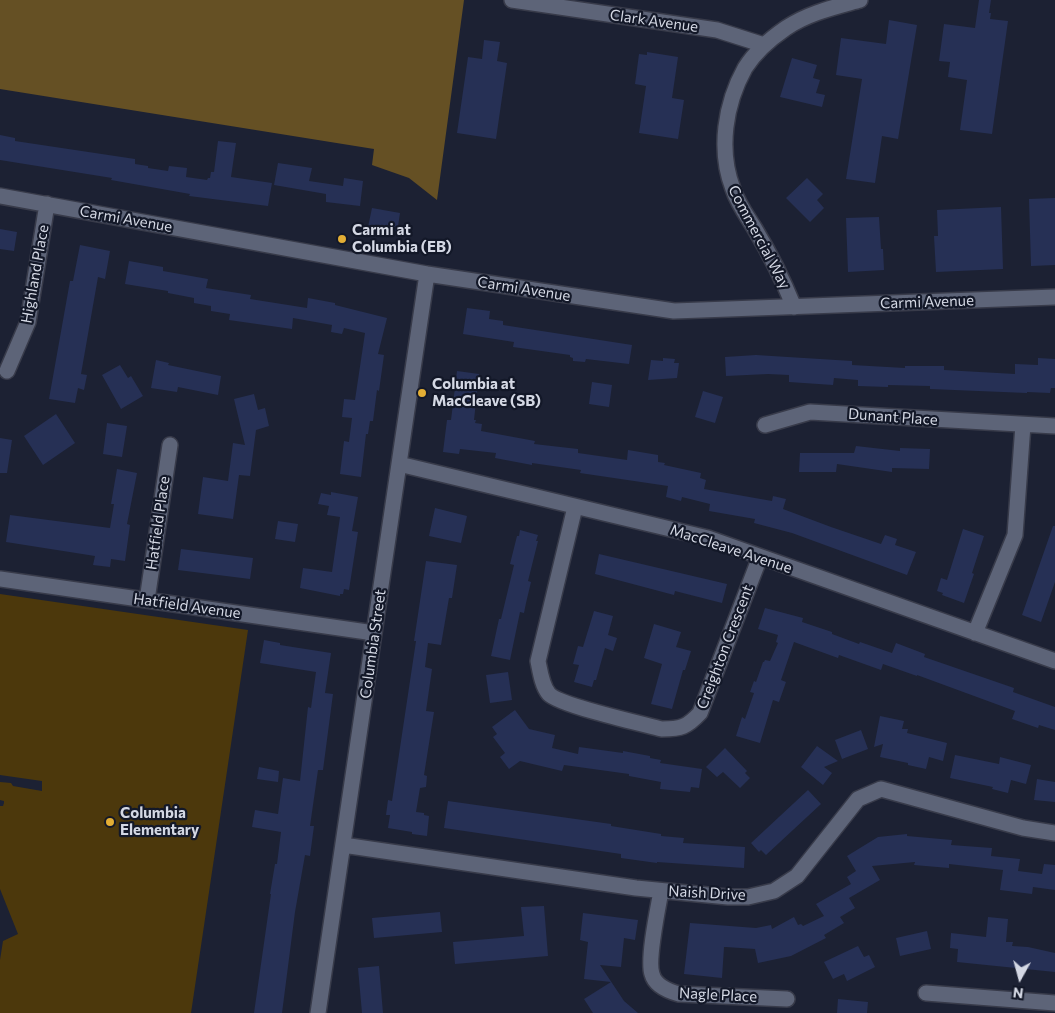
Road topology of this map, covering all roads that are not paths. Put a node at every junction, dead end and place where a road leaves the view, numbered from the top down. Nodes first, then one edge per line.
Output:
1 (512, 0) edge
2 (860, 0) edge
3 (764, 45) junction
4 (0, 196) edge
5 (47, 204) junction
6 (427, 274) junction
7 (1055, 297) edge
8 (794, 307) junction
9 (7, 371) dead end
10 (765, 425) dead end
11 (1023, 425) junction
12 (1055, 426) edge
13 (170, 445) dead end
14 (399, 464) junction
15 (575, 507) junction
16 (760, 557) junction
17 (0, 579) edge
18 (147, 600) junction
19 (374, 633) junction
20 (975, 633) junction
21 (1055, 661) edge
22 (1055, 832) edge
23 (343, 846) junction
24 (660, 891) junction
25 (926, 993) dead end
26 (787, 999) dead end
27 (1055, 1003) edge
28 (318, 1013) edge

1 - 3 street, Clark Avenue
2 - 3 street, Commercial Way
3 - 8 street, Commercial Way
4 - 5 street, Carmi Avenue
5 - 6 street, Carmi Avenue
5 - 9 street, Highland Place
6 - 8 street, Carmi Avenue
6 - 14 street, Columbia Street
7 - 8 street, Carmi Avenue
10 - 11 street, Dunant Place
11 - 12 street, Dunant Place
11 - 20 street
13 - 18 street, Hatfield Place
14 - 15 street, MacCleave Avenue
14 - 19 street, Columbia Street
15 - 16 street, MacCleave Avenue
15 - 16 street, Creighton Crescent
16 - 20 street, MacCleave Avenue
17 - 18 street, Hatfield Avenue
18 - 19 street, Hatfield Avenue
19 - 23 street, Columbia Street
20 - 21 street, MacCleave Avenue
22 - 24 street, Naish Drive
23 - 24 street, Naish Drive
23 - 28 street, Columbia Street
24 - 26 street, Nagle Place
25 - 27 street

